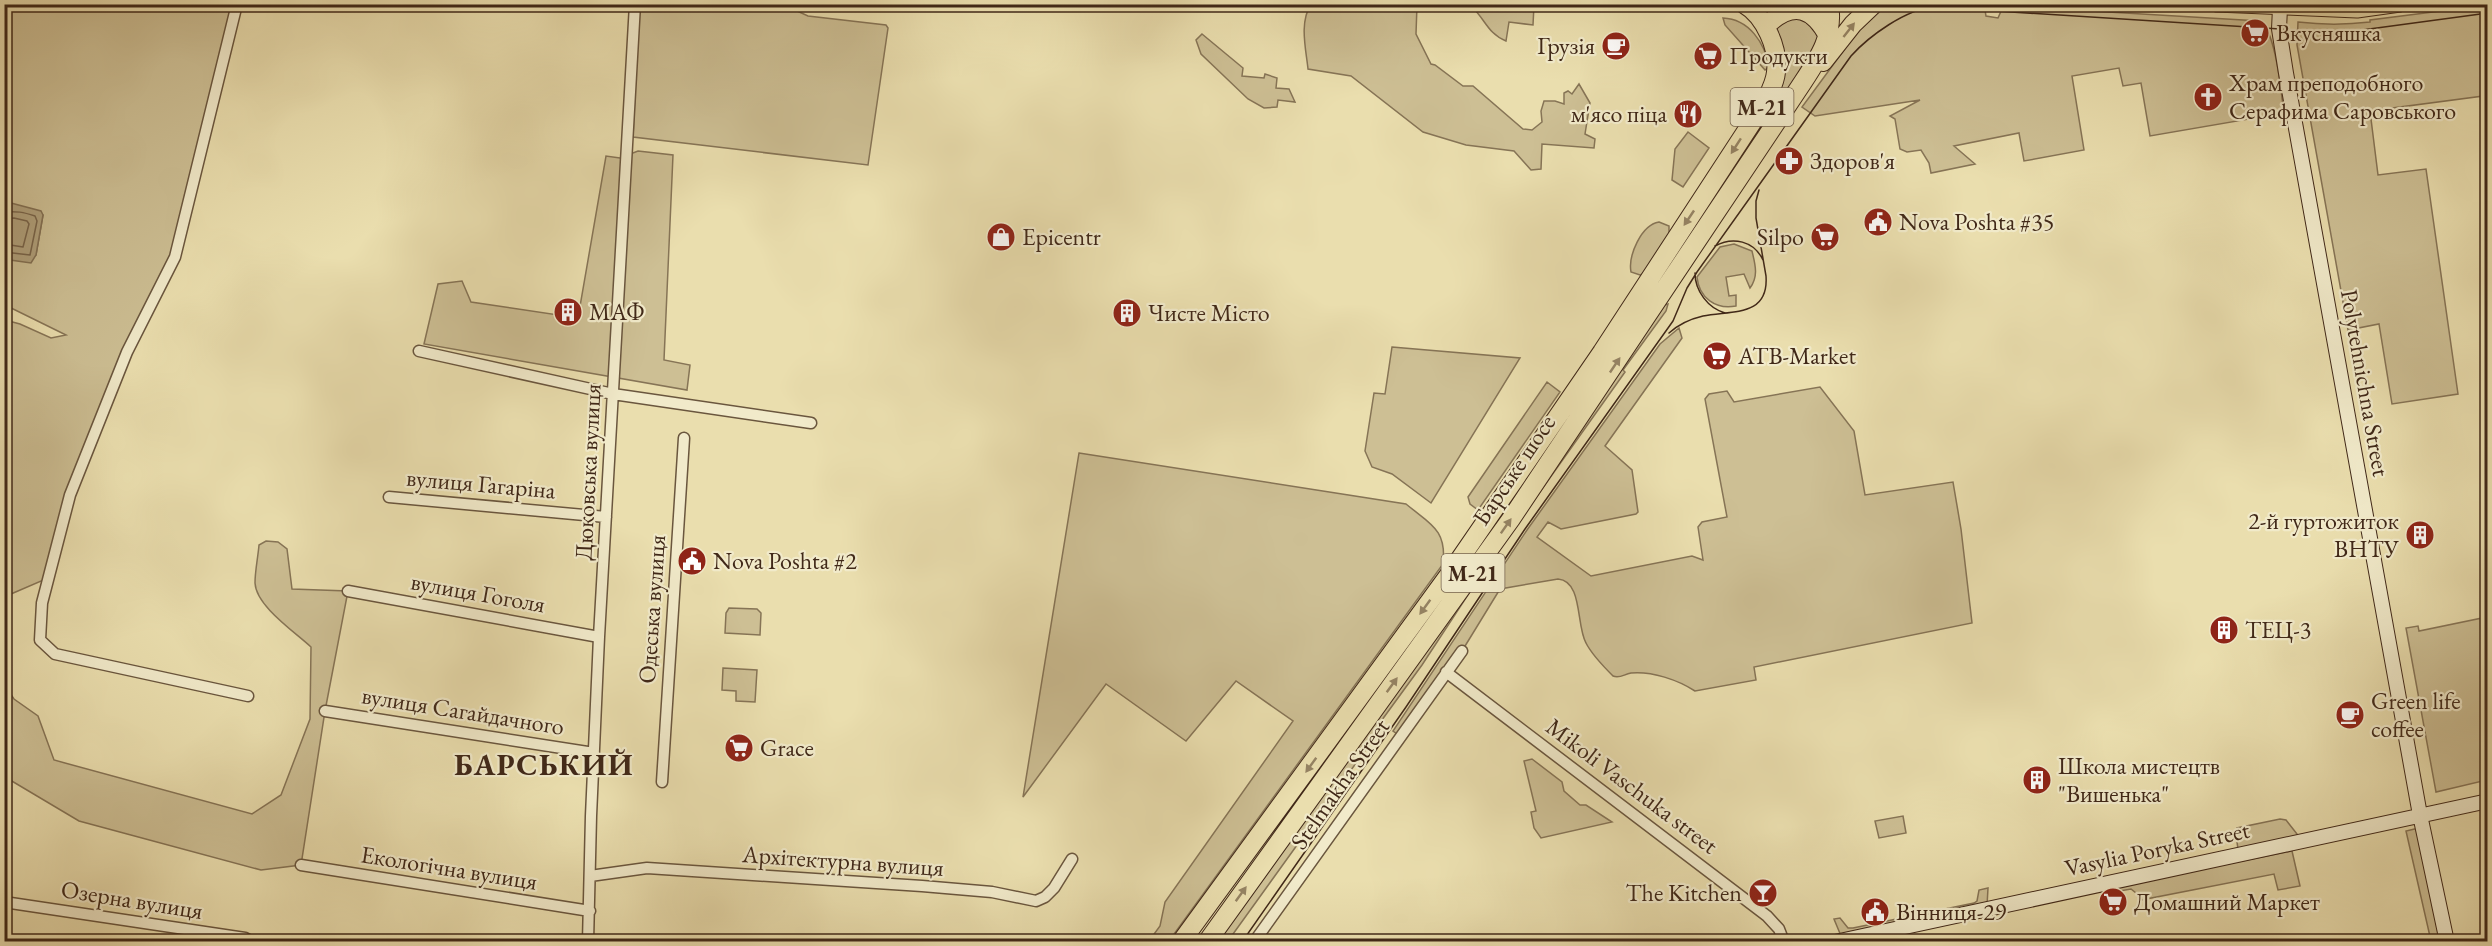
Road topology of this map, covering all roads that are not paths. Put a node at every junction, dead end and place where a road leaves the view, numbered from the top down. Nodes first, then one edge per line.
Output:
1 (237, 4) edge
2 (635, 4) edge
3 (1744, 4) edge
4 (1776, 4) edge
5 (1829, 4) edge
6 (1874, 4) edge
7 (2216, 4) edge
8 (2400, 4) edge
9 (2280, 8) junction
10 (1769, 30) junction
11 (1828, 36) junction
12 (1799, 88) junction
13 (419, 351) dead end
14 (613, 394) junction
15 (811, 423) dead end
16 (684, 438) dead end
17 (389, 497) dead end
18 (606, 517) junction
19 (348, 591) dead end
20 (599, 637) junction
21 (1462, 651) dead end
22 (1446, 672) junction
23 (248, 696) dead end
24 (325, 711) dead end
25 (594, 753) junction
26 (662, 782) dead end
27 (2487, 801) edge
28 (2420, 815) junction
29 (1072, 859) dead end
30 (301, 865) dead end
31 (590, 876) junction
32 (4, 902) edge
33 (590, 911) junction
34 (252, 942) edge
35 (588, 942) edge
36 (1181, 942) edge
37 (1207, 942) edge
38 (1254, 942) edge
39 (1784, 942) edge
40 (1836, 942) edge
41 (2447, 942) edge

1 - 23 street
2 - 14 street, Дюковська вулиця
3 - 10 highway, М-21
4 - 10 highway
5 - 11 highway, М-21
12 -> 6 highway
7 - 9 main road
8 - 9 main road
9 - 28 street, Polytehnichna Street
10 - 11 highway
10 -> 36 highway, М-21
11 - 12 highway, М-21
37 -> 12 highway, Барське шосе / М-21
13 - 14 street
14 - 15 street
14 - 18 street, Дюковська вулиця
16 - 26 street, Одеська вулиця
17 - 18 street, вулиця Гагаріна
18 - 20 street, Дюковська вулиця
19 - 20 street, вулиця Гоголя
20 - 25 street, Дюковська вулиця
21 - 22 street, Stelmakha Street
22 - 38 street, Stelmakha Street
22 - 39 street, Mikoli Vaschuka street
24 - 25 street, вулиця Сагайдачного
25 - 31 street, Дюковська вулиця
27 - 28 street, Vasylia Poryka Street
28 - 40 street, Vasylia Poryka Street
28 - 41 street, Polytehnichna Street
29 - 31 street, Архітектурна вулиця
30 - 33 street, Екологічна вулиця
31 - 33 street, Дюковська вулиця
32 - 34 street, Озерна вулиця
33 - 35 street, Дюковська вулиця

